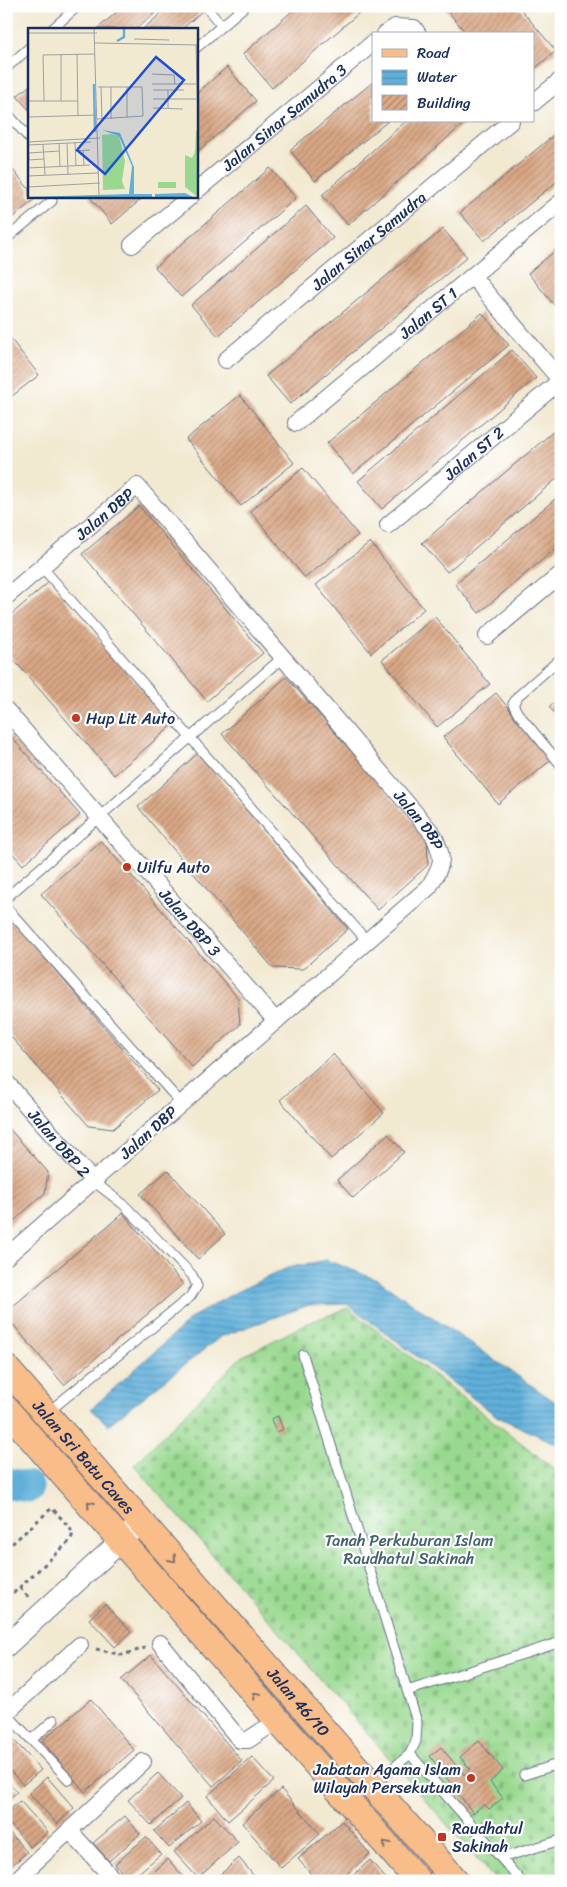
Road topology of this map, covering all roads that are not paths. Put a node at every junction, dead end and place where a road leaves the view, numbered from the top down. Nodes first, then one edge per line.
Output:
1 (78, 6) edge
2 (205, 6) edge
3 (246, 6) edge
4 (222, 26) junction
5 (53, 28) edge
6 (388, 32) edge
7 (417, 32) edge
8 (372, 44) edge
9 (198, 46) edge
10 (28, 49) edge
11 (6, 68) edge
12 (561, 80) edge
13 (534, 102) edge
14 (6, 112) edge
15 (500, 125) edge
16 (28, 137) edge
17 (198, 189) edge
18 (188, 198) edge
19 (52, 201) dead end
20 (561, 202) edge
21 (7, 236) edge
22 (132, 245) dead end
23 (473, 277) junction
24 (226, 360) dead end
25 (561, 380) edge
26 (296, 423) dead end
27 (388, 525) dead end
28 (42, 567) junction
29 (561, 574) edge
30 (6, 597) edge
31 (486, 636) dead end
32 (283, 657) junction
33 (561, 658) edge
34 (6, 710) edge
35 (191, 737) junction
36 (561, 765) edge
37 (99, 817) junction
38 (6, 898) edge
39 (6, 907) edge
40 (367, 941) junction
41 (276, 1021) junction
42 (6, 1082) edge
43 (181, 1103) junction
44 (93, 1181) junction
45 (6, 1257) edge
46 (302, 1355) dead end
47 (6, 1368) edge
48 (6, 1409) edge
49 (46, 1413) junction
50 (142, 1522) junction
51 (122, 1540) junction
52 (561, 1642) edge
53 (160, 1643) road end
54 (80, 1645) road end
55 (6, 1646) edge
56 (407, 1690) junction
57 (6, 1713) edge
58 (54, 1720) dead end
59 (278, 1720) junction
60 (31, 1740) junction
61 (410, 1754) junction
62 (143, 1762) dead end
63 (561, 1763) edge
64 (524, 1774) dead end
65 (69, 1780) dead end
66 (372, 1786) junction
67 (69, 1830) junction
68 (561, 1840) edge
69 (501, 1858) junction
70 (15, 1881) edge
71 (115, 1881) edge
72 (418, 1881) edge
73 (456, 1881) edge
74 (521, 1881) edge

1 - 5 lane
2 - 4 lane
3 - 4 lane
4 - 9 lane
6 - 7 street
8 - 17 street, Jalan Sinar Samudra 3
10 - 11 lane
12 - 13 street
14 - 16 lane
15 - 24 street, Jalan Sinar Samudra
18 - 22 street
19 - 21 lane
20 - 23 street, Jalan ST 1
23 - 25 street
23 - 26 street, Jalan ST 1
25 - 27 street, Jalan ST 2
28 - 30 street, Jalan DBP
28 - 32 street, Jalan DBP
28 - 35 lane
29 - 31 street
32 - 35 lane
32 - 40 street, Jalan DBP
33 - 36 lane
34 - 37 street, Jalan DBP 3
35 - 37 lane
35 - 40 lane
37 - 38 lane
37 - 41 street, Jalan DBP 3
39 - 43 lane
40 - 41 street, Jalan DBP
41 - 43 street, Jalan DBP
42 - 44 street, Jalan DBP 2
43 - 44 street, Jalan DBP
44 - 45 street, Jalan DBP
44 - 49 lane
46 - 56 lane
47 - 49 main road, Jalan Sri Batu Caves
51 -> 48 main road, Jalan Sri Batu Caves
49 - 50 main road, Jalan Sri Batu Caves
50 - 51 street
50 -> 66 main road, Jalan 46/10
51 - 55 street
59 -> 51 main road, Jalan 46/10
52 - 56 lane
53 - 59 street
54 - 57 street
56 - 61 lane
57 - 60 lane
58 - 60 lane
72 -> 59 main road, Jalan 46/10
60 - 65 lane
61 - 66 lane
61 - 69 lane
62 - 67 street
63 - 64 lane
66 - 73 main road, Jalan 46/10
67 - 70 street
67 - 71 street
68 - 69 lane
69 - 74 lane

